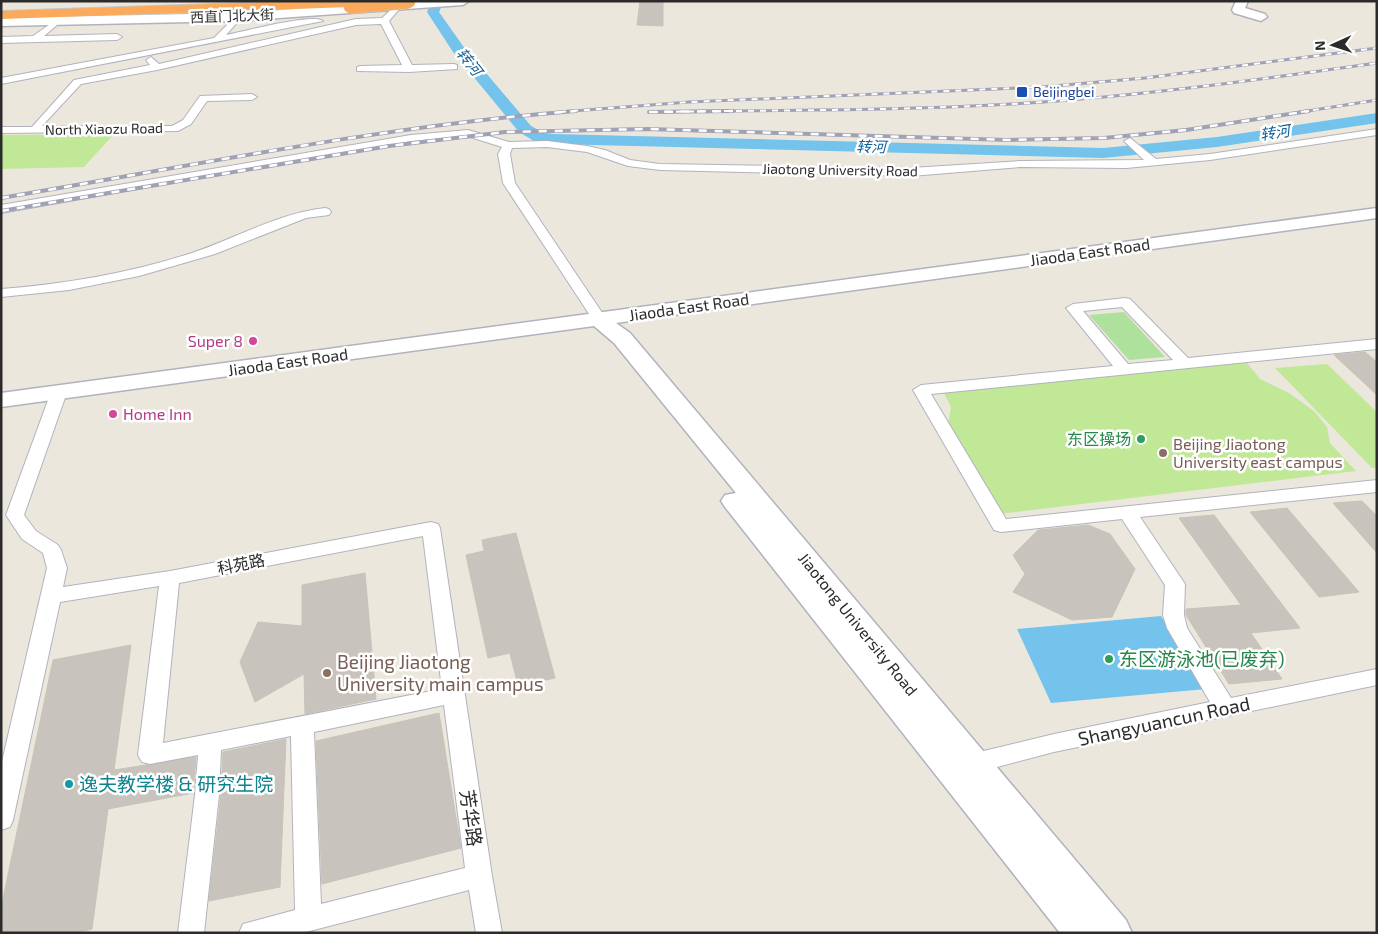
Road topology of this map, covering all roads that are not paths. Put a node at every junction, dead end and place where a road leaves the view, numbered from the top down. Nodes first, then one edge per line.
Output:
1 (314, 1) edge
2 (463, 1) edge
3 (1242, 1) edge
4 (411, 3) edge
5 (351, 4) junction
6 (367, 4) edge
7 (165, 6) junction
8 (1, 10) edge
9 (83, 14) junction
10 (1, 16) edge
11 (238, 16) junction
12 (1261, 18) dead end
13 (151, 19) junction
14 (384, 21) junction
15 (1, 22) edge
16 (53, 25) dead end
17 (117, 37) dead end
18 (35, 39) junction
19 (1, 40) edge
20 (216, 40) junction
21 (146, 54) junction
22 (157, 67) junction
23 (454, 67) dead end
24 (360, 69) dead end
25 (410, 69) junction
26 (1, 81) edge
27 (252, 97) dead end
28 (37, 126) dead end
29 (1, 130) edge
30 (1377, 132) edge
31 (1132, 142) dead end
32 (508, 145) junction
33 (1151, 160) junction
34 (1, 209) edge
35 (325, 212) dead end
36 (1377, 213) edge
37 (1, 294) edge
38 (600, 320) junction
39 (1377, 344) edge
40 (1184, 363) junction
41 (1124, 369) junction
42 (59, 392) junction
43 (1, 400) edge
44 (1377, 486) edge
45 (1127, 512) junction
46 (8, 516) edge
47 (431, 528) joint
48 (170, 578) junction
49 (51, 596) junction
50 (1377, 677) edge
51 (454, 695) junction
52 (1224, 708) junction
53 (302, 725) junction
54 (210, 743) junction
55 (962, 767) junction
56 (1, 820) edge
57 (479, 876) junction
58 (308, 918) junction
59 (190, 933) edge
60 (252, 933) edge
61 (489, 933) edge
62 (1084, 933) edge
63 (1113, 933) edge

1 - 7 street, 西直门北大街
2 - 4 street, 西直门北大街
3 - 12 street
4 - 5 highway, bridge
4 - 6 street, 西直门北大街
4 - 14 street
5 - 6 highway, bridge
5 - 9 highway
6 - 11 street, 西直门北大街
7 - 8 street, 西直门北大街
7 - 9 highway
9 - 10 highway
9 - 13 highway
11 - 13 street, 西直门北大街
11 - 20 street
13 - 15 street, 西直门北大街
14 - 20 street
14 - 22 street
14 - 25 street
16 - 18 street
17 - 18 street
18 - 19 street
20 - 21 street
21 - 22 street
21 - 26 street
22 - 28 street
23 - 25 street
24 - 25 street
27 - 29 street, North Xiaozu Road
30 - 33 street, Jiaotong University Road
31 - 33 street
32 - 33 street, Jiaotong University Road
32 - 34 street
32 - 38 street, Jiaotong University Road
35 - 37 street
36 - 38 street, Jiaoda East Road
38 - 42 street, Jiaoda East Road
38 - 55 street, Jiaotong University Road
39 - 40 street
40 - 41 street
40 - 41 street
41 - 45 street
42 - 43 street, Jiaoda East Road
42 - 46 street
44 - 45 street
45 - 52 street
46 - 49 street
47 - 48 street, 科苑路
47 - 51 street, 芳华路
48 - 49 street, 科苑路
48 - 54 street
49 - 56 street
50 - 52 street, Shangyuancun Road
51 - 53 street
51 - 57 street, 芳华路
52 - 55 street, Shangyuancun Road
53 - 54 street
53 - 58 street
54 - 59 street
55 - 62 street, Jiaotong University Road
55 - 63 street, Jiaotong University Road
57 - 58 street
57 - 61 street, 芳华路
58 - 60 street

